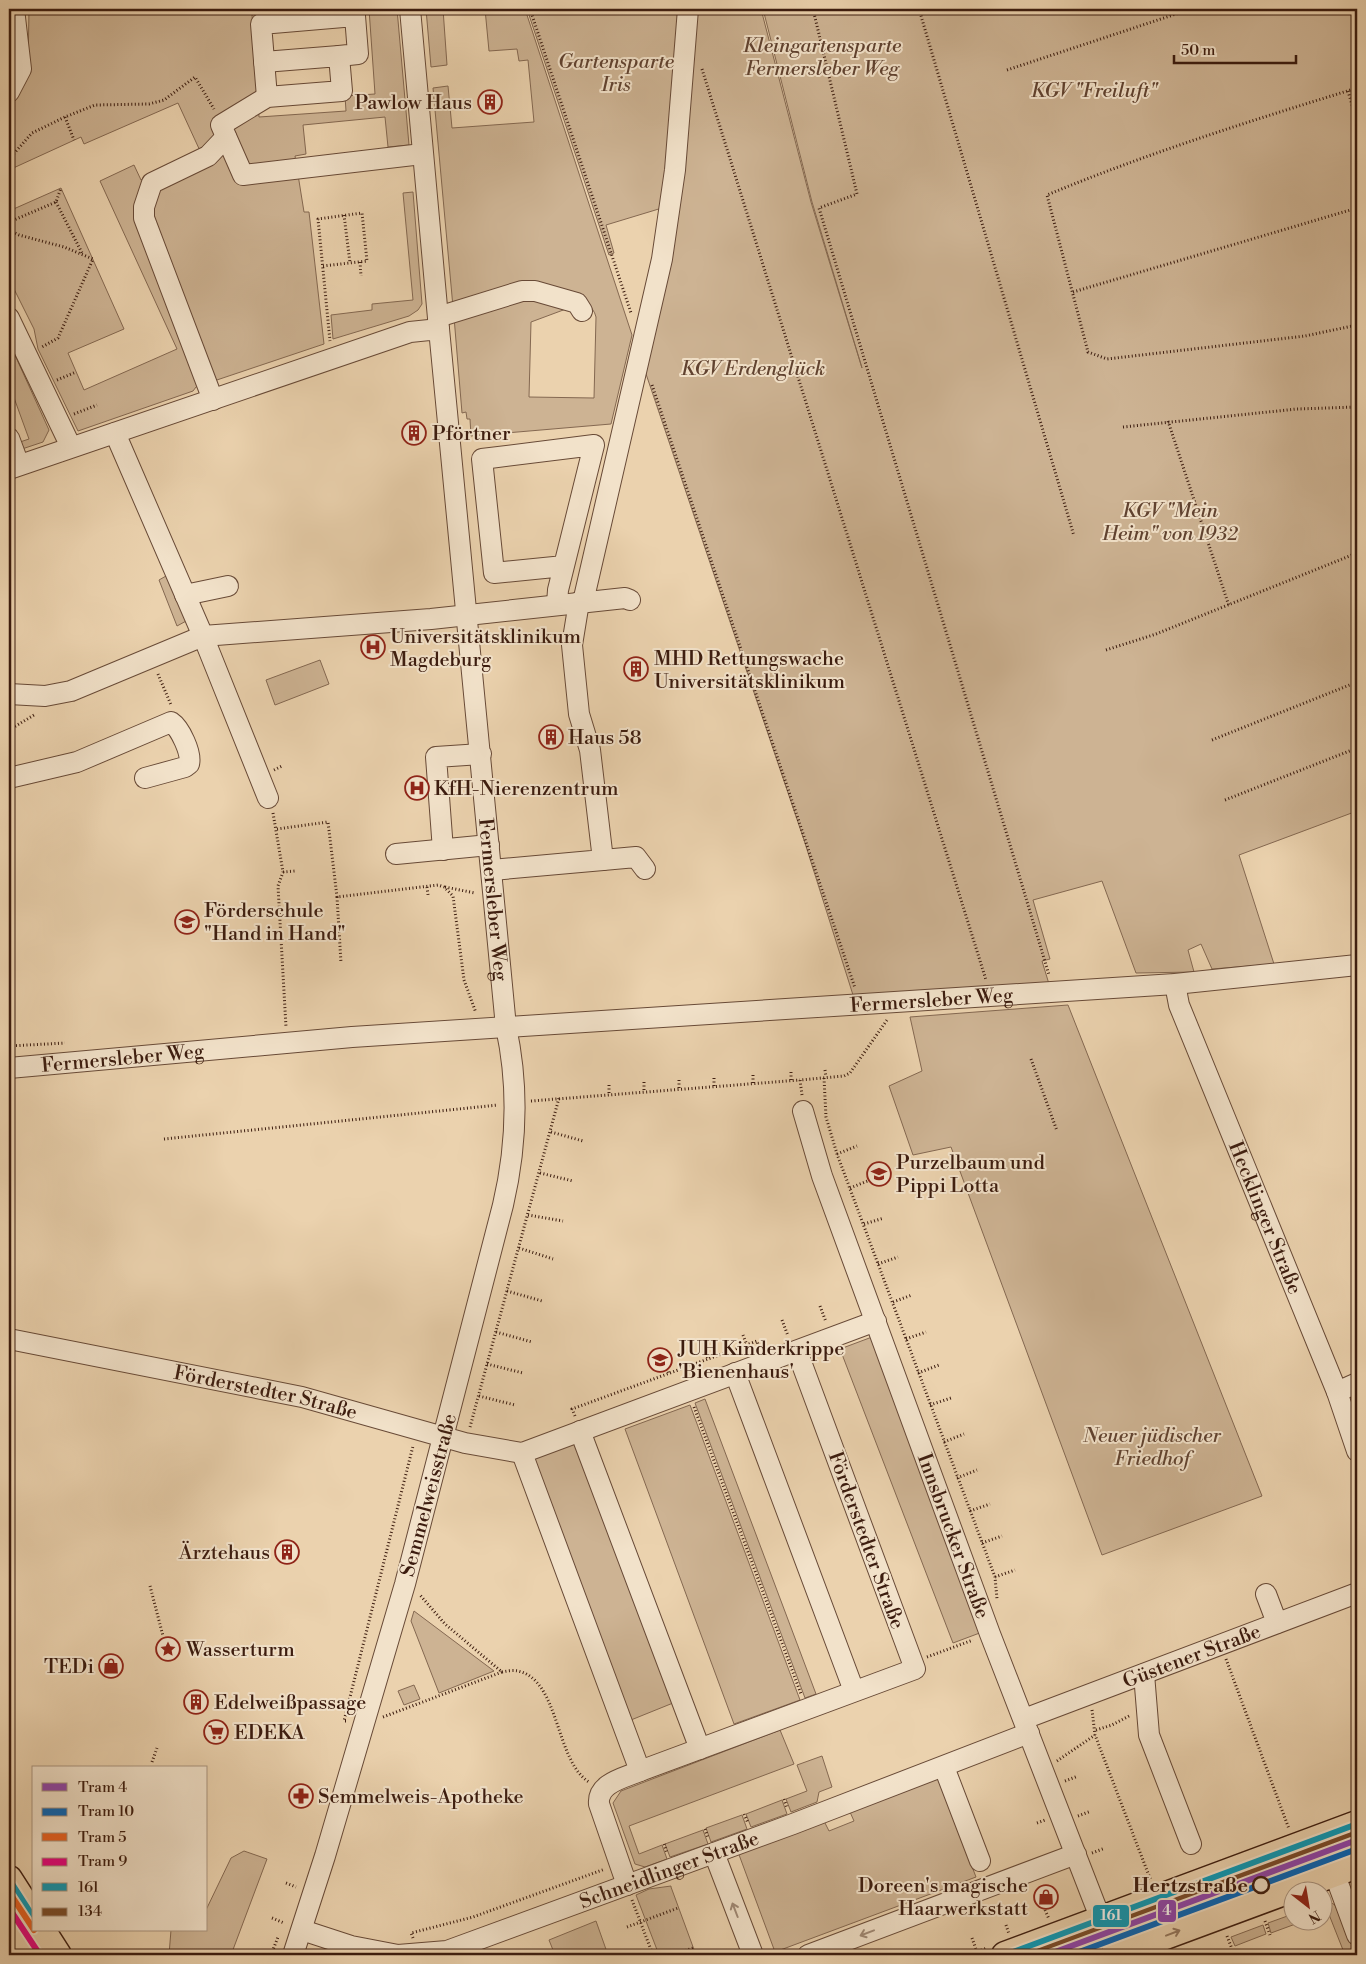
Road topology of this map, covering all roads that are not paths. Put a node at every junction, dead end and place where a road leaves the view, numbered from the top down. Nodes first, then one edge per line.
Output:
1 (14, 9) edge
2 (410, 9) edge
3 (688, 9) edge
4 (339, 56) junction
5 (264, 62) junction
6 (9, 92) edge
7 (267, 97) junction
8 (224, 131) junction
9 (199, 149) dead end
10 (422, 154) junction
11 (582, 311) dead end
12 (9, 318) edge
13 (438, 323) junction
14 (213, 400) junction
15 (115, 433) junction
16 (9, 438) edge
17 (71, 447) junction
18 (14, 467) edge
19 (564, 566) junction
20 (228, 586) dead end
21 (185, 595) junction
22 (630, 600) dead end
23 (581, 602) junction
24 (557, 604) junction
25 (467, 615) junction
26 (203, 636) junction
27 (9, 694) edge
28 (481, 754) junction
29 (9, 778) edge
30 (145, 778) dead end
31 (268, 798) road end
32 (490, 845) junction
33 (443, 850) junction
34 (396, 854) dead end
35 (603, 860) junction
36 (645, 869) dead end
37 (492, 870) junction
38 (1357, 965) edge
39 (1175, 984) junction
40 (506, 1027) junction
41 (9, 1068) edge
42 (803, 1111) road end
43 (876, 1321) junction
44 (9, 1339) edge
45 (797, 1351) junction
46 (735, 1373) junction
47 (1357, 1383) edge
48 (1338, 1392) junction
49 (580, 1431) junction
50 (444, 1437) junction
51 (1357, 1451) edge
52 (522, 1453) junction
53 (1357, 1593) edge
54 (1266, 1594) dead end
55 (1277, 1623) junction
56 (1144, 1674) junction
57 (854, 1691) junction
58 (1027, 1726) junction
59 (700, 1749) junction
60 (944, 1767) junction
61 (640, 1771) junction
62 (1357, 1824) edge
63 (1321, 1837) junction
64 (1190, 1844) dead end
65 (714, 1853) junction
66 (1076, 1854) junction
67 (980, 1861) dead end
68 (1346, 1869) edge
69 (9, 1879) edge
70 (627, 1885) junction
71 (32, 1915) edge
72 (1102, 1919) junction
73 (9, 1921) edge
74 (302, 1930) junction
75 (43, 1932) edge
76 (1357, 1935) edge
77 (1124, 1954) edge
78 (31, 1955) edge
79 (58, 1955) edge
80 (293, 1955) edge
81 (753, 1955) edge
82 (808, 1955) edge
83 (1005, 1955) edge

1 - 6 street
2 - 10 street, Fermersleber Weg
3 - 23 street
4 - 5 street
4 - 5 street
4 - 7 street
5 - 7 street
7 - 8 street
8 - 9 street
8 - 10 street
8 - 14 street
10 - 13 street, Fermersleber Weg
11 - 13 street
12 - 17 street
13 - 14 street
13 - 25 street, Fermersleber Weg
14 - 15 street
15 - 17 street
15 - 21 street
16 - 18 street
17 - 18 street
19 - 19 street
19 - 24 street
20 - 21 street
21 - 26 street
22 - 23 street
23 - 24 street
23 - 35 street
24 - 25 street
25 - 26 street
25 - 28 street, Fermersleber Weg
26 - 27 street
26 - 31 street
28 - 32 street, Fermersleber Weg
28 - 33 street
29 - 30 street
32 - 33 street
32 - 37 street, Fermersleber Weg
33 - 34 street
35 - 36 street
35 - 37 street
37 - 40 street, Fermersleber Weg
38 - 39 street, Fermersleber Weg
39 - 40 street, Fermersleber Weg
39 - 48 street, Hecklinger Straße
40 - 41 street, Fermersleber Weg
40 - 50 street, Semmelweisstraße
42 - 43 street, Innsbrucker Straße
43 - 45 street
43 - 58 street, Innsbrucker Straße
44 - 50 street, Förderstedter Straße
45 - 46 street
45 - 57 street, Förderstedter Straße
46 - 49 street
46 - 57 street
47 - 48 street
48 - 51 street, Hecklinger Straße
49 - 52 street
49 - 59 street
50 - 52 street, Förderstedter Straße
50 - 74 street, Semmelweisstraße
52 - 61 street
53 - 55 street, Güstener Straße
54 - 55 street
55 - 56 street, Güstener Straße
56 - 58 street, Güstener Straße
56 - 64 street
57 - 59 street
58 - 60 street, Schneidlinger Straße
58 - 66 street, Innsbrucker Straße
59 - 61 street
60 - 65 street, Schneidlinger Straße
60 - 67 street
61 - 70 street
62 - 63 main road
63 - 68 street
63 - 72 main road
65 - 70 street, Schneidlinger Straße
81 -> 65 street
66 - 72 street, Innsbrucker Straße
66 -> 82 street
68 - 76 street
77 -> 68 main road
69 - 71 main road
70 - 74 street, Schneidlinger Straße
72 - 77 street, Innsbrucker Straße
72 - 83 main road
73 - 78 main road
74 - 80 street, Semmelweisstraße
75 - 79 main road

